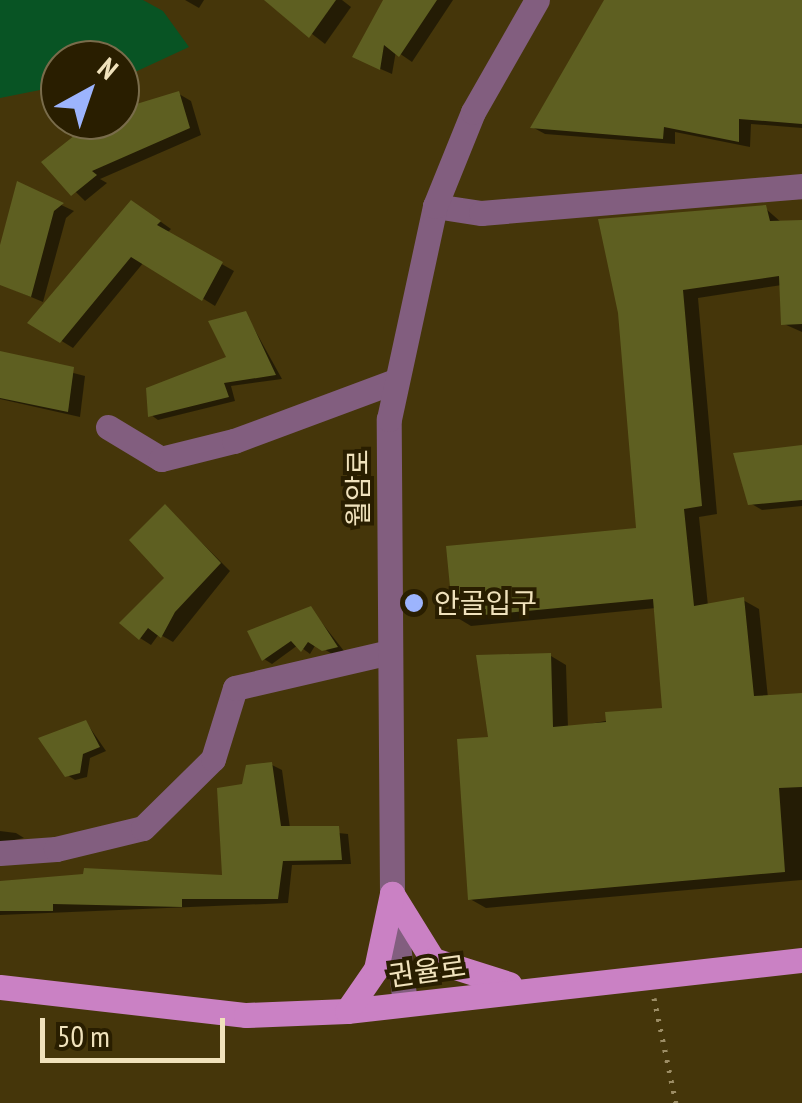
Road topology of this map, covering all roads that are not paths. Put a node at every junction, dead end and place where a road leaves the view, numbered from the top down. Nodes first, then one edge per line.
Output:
1 (538, 0) edge
2 (802, 186) edge
3 (435, 206) junction
4 (395, 380) junction
5 (108, 427) dead end
6 (390, 652) junction
7 (0, 853) edge
8 (392, 894) junction
9 (802, 960) edge
10 (758, 965) junction
11 (802, 972) edge
12 (0, 987) edge
13 (524, 988) junction
14 (406, 1004) junction
15 (347, 1012) junction

1 - 3 street, 월암로
2 - 3 street
3 - 4 street, 월암로
4 - 5 street
4 - 6 street, 월암로
6 - 7 street
6 - 8 street, 월암로
8 - 13 main road
8 - 14 street, 월암로
8 - 15 main road
9 - 10 main road, 권율로
10 - 11 main road
10 - 13 main road, 권율로
12 - 15 main road, 권율로
13 - 14 main road, 권율로
14 - 15 main road, 권율로

